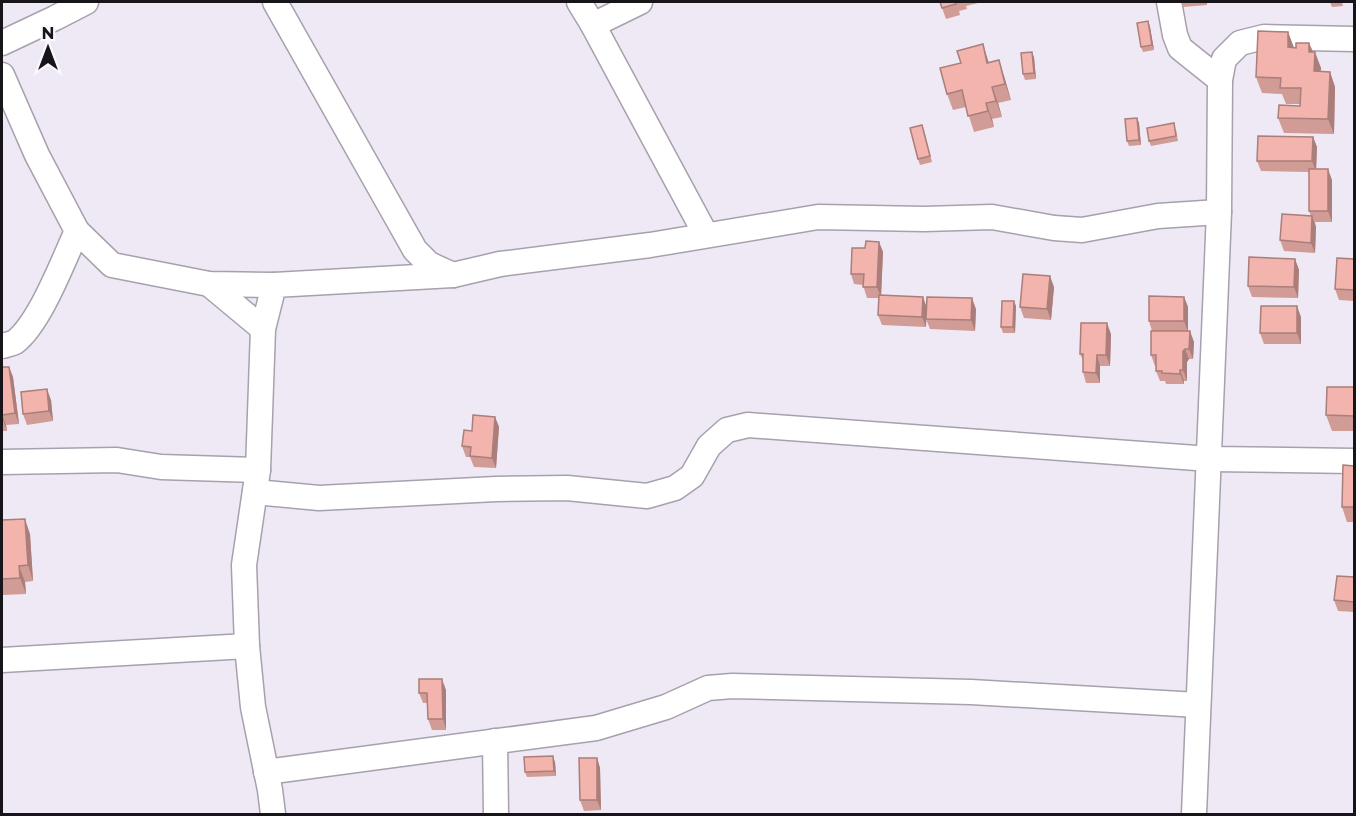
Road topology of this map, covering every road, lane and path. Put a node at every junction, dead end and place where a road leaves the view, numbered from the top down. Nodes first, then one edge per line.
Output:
1 (86, 2) edge
2 (275, 2) edge
3 (579, 2) edge
4 (640, 2) edge
5 (1169, 2) edge
6 (593, 25) junction
7 (1354, 39) edge
8 (2, 43) edge
9 (2, 75) edge
10 (1220, 80) junction
11 (1219, 212) junction
12 (77, 231) junction
13 (706, 235) junction
14 (415, 250) junction
15 (453, 275) junction
16 (401, 279) junction
17 (209, 284) junction
18 (274, 285) junction
19 (263, 329) junction
20 (2, 346) edge
21 (1210, 459) junction
22 (1354, 461) edge
23 (2, 462) edge
24 (256, 481) junction
25 (248, 646) junction
26 (2, 660) edge
27 (1198, 705) junction
28 (495, 741) junction
29 (267, 772) junction
30 (273, 814) edge
31 (496, 814) edge
32 (1194, 814) edge

1 - 8 street
2 - 14 street
3 - 6 street
4 - 6 street
5 - 10 street
6 - 13 street
7 - 10 street
9 - 12 street
10 - 11 street
11 - 13 street
11 - 21 street
12 - 17 street
12 - 20 street
13 - 15 street
14 - 15 street
14 - 16 street
15 - 16 street
16 - 18 street
17 - 18 street
17 - 19 street
18 - 19 street
19 - 24 street
21 - 22 street
21 - 24 street
21 - 27 street
23 - 24 street
24 - 25 street
25 - 26 street
25 - 29 street
27 - 28 street
27 - 32 street
28 - 29 street
28 - 31 street
29 - 30 street

